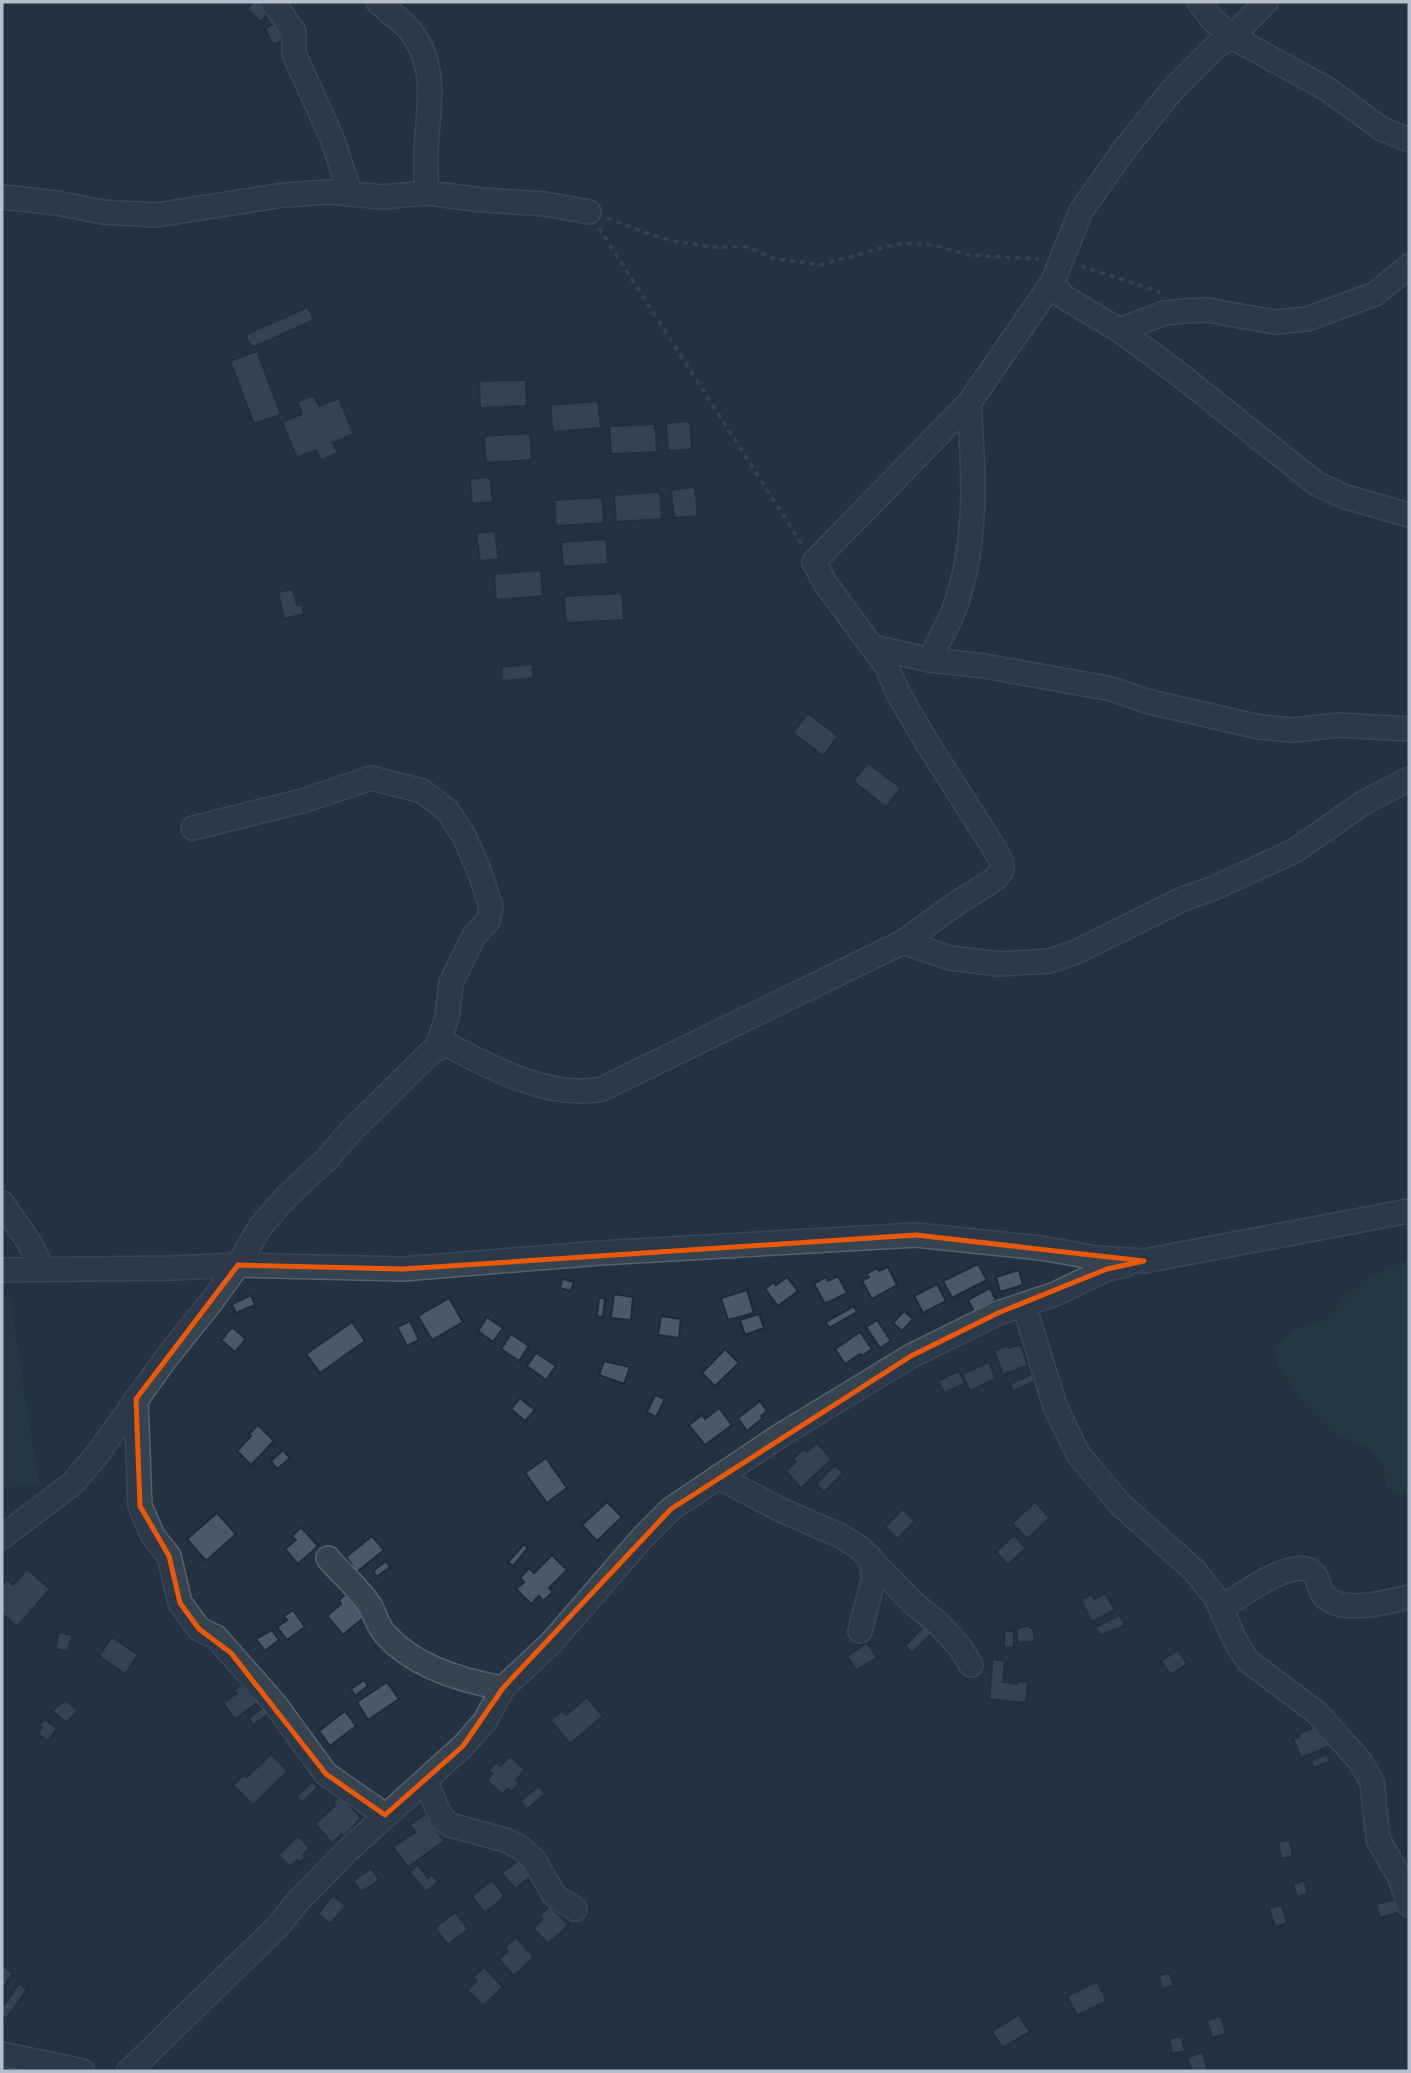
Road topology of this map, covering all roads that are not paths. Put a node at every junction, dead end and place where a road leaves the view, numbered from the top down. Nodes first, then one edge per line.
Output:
1 (273, 2) edge
2 (377, 2) edge
3 (1199, 2) edge
4 (1266, 2) edge
5 (1232, 37) junction
6 (1409, 140) edge
7 (351, 193) junction
8 (427, 193) junction
9 (2, 197) edge
10 (589, 212) road end
11 (1409, 266) edge
12 (1052, 283) junction
13 (1119, 330) junction
14 (969, 403) junction
15 (1409, 515) edge
16 (873, 647) junction
17 (929, 660) junction
18 (1409, 729) edge
19 (1409, 779) edge
20 (192, 828) dead end
21 (903, 942) junction
22 (437, 1048) junction
23 (2, 1203) edge
24 (1409, 1211) edge
25 (1144, 1261) junction
26 (238, 1265) junction
27 (43, 1269) junction
28 (2, 1270) edge
29 (1024, 1306) junction
30 (135, 1399) junction
31 (718, 1477) junction
32 (2, 1537) edge
33 (870, 1556) junction
34 (328, 1558) dead end
35 (1409, 1597) edge
36 (1222, 1608) junction
37 (860, 1631) dead end
38 (971, 1665) dead end
39 (503, 1688) junction
40 (425, 1781) junction
41 (385, 1815) junction
42 (1409, 1905) edge
43 (575, 1909) dead end
44 (2, 2054) edge
45 (82, 2071) edge
46 (129, 2071) edge

1 - 7 street
2 - 8 street
3 - 5 street
4 - 5 street
5 - 6 street
5 - 12 street
7 - 8 street
7 - 9 street
8 - 10 street
11 - 13 street
12 - 13 street
12 - 14 street
13 - 15 street
14 - 16 street
14 - 17 street
16 - 17 street
16 - 21 street
17 - 18 street
19 - 21 street
20 - 22 street
21 - 22 street
22 - 26 street
23 - 27 street
24 - 25 street
25 - 26 street
25 - 29 street
26 - 27 street
26 - 30 street
27 - 28 street
29 - 31 street
29 - 36 street
30 - 32 street
30 - 41 street
31 - 33 street
31 - 39 street
33 - 37 street
33 - 38 street
34 - 39 street
35 - 36 street
36 - 42 street
39 - 40 street
40 - 41 street
40 - 43 street
41 - 46 street
44 - 45 street

